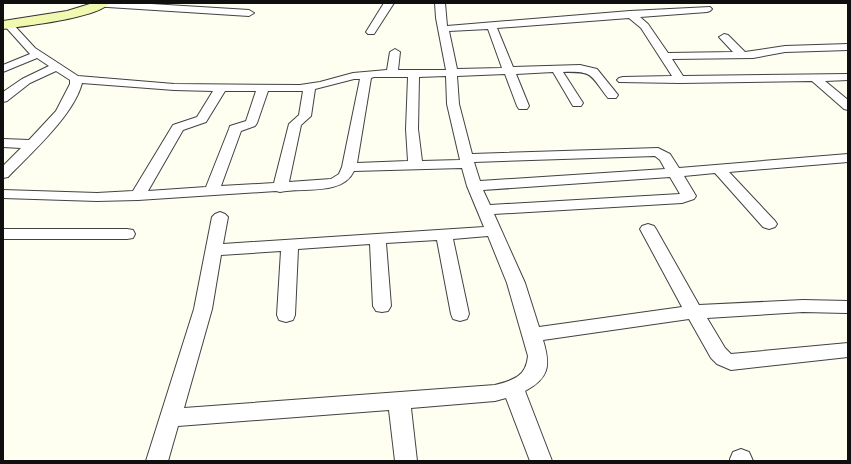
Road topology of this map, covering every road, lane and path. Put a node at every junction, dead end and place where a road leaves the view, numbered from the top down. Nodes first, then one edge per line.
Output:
1 (92, 3) edge
2 (103, 3) edge
3 (389, 3) edge
4 (440, 3) edge
5 (707, 9) dead end
6 (249, 13) dead end
7 (630, 14) junction
8 (5, 24) edge
9 (442, 24) junction
10 (491, 25) junction
11 (371, 32) dead end
12 (724, 37) dead end
13 (848, 47) edge
14 (395, 52) dead end
15 (38, 54) junction
16 (742, 55) junction
17 (665, 56) junction
18 (57, 67) junction
19 (3, 69) edge
20 (556, 69) junction
21 (509, 71) junction
22 (414, 73) junction
23 (450, 73) junction
24 (392, 74) junction
25 (366, 75) junction
26 (848, 77) edge
27 (75, 78) junction
28 (815, 78) junction
29 (623, 80) dead end
30 (680, 80) junction
31 (310, 87) junction
32 (221, 88) junction
33 (263, 89) junction
34 (5, 95) edge
35 (612, 95) dead end
36 (577, 103) dead end
37 (523, 106) dead end
38 (848, 106) edge
39 (3, 143) edge
40 (32, 144) junction
41 (848, 158) edge
42 (467, 161) junction
43 (415, 166) junction
44 (349, 167) junction
45 (719, 169) junction
46 (676, 172) junction
47 (3, 174) edge
48 (474, 186) junction
49 (280, 188) junction
50 (211, 192) junction
51 (3, 194) edge
52 (138, 196) junction
53 (484, 210) junction
54 (220, 217) dead end
55 (769, 224) dead end
56 (648, 229) dead end
57 (493, 231) junction
58 (3, 234) edge
59 (127, 234) dead end
60 (444, 234) junction
61 (378, 239) junction
62 (290, 245) junction
63 (214, 250) junction
64 (382, 306) dead end
65 (846, 307) dead end
66 (694, 312) junction
67 (460, 314) dead end
68 (286, 315) dead end
69 (532, 335) junction
70 (848, 350) edge
71 (513, 388) junction
72 (399, 401) junction
73 (170, 418) junction
74 (157, 461) edge
75 (406, 461) edge
76 (541, 461) edge

1 - 2 street
2 - 6 street
2 - 8 street
3 - 11 street
4 - 9 street
5 - 7 street
7 - 10 street
7 - 17 street
8 - 15 street
9 - 10 street
9 - 23 street
10 - 21 street
12 - 16 street
13 - 16 street
14 - 24 street
15 - 18 street
15 - 19 street
16 - 17 street
17 - 30 street
18 - 27 street
18 - 34 street
20 - 21 street
20 - 35 street
20 - 36 street
21 - 23 street
21 - 37 street
22 - 23 street
22 - 24 street
22 - 43 street
23 - 42 street
24 - 25 street
25 - 31 street
25 - 44 street
26 - 28 street
27 - 32 street
27 - 40 street
28 - 30 street
28 - 38 street
29 - 30 street
31 - 33 street
31 - 49 street
32 - 33 street
32 - 52 street
33 - 50 street
39 - 40 street
40 - 47 street
41 - 45 street
42 - 43 street
42 - 46 street
42 - 48 street
43 - 44 street
44 - 49 street
45 - 46 street
45 - 55 street
46 - 48 street
46 - 53 street
48 - 53 street
49 - 50 street
50 - 52 street
51 - 52 street
53 - 57 street
54 - 63 street
56 - 66 street
57 - 60 street
57 - 69 street
58 - 59 street
60 - 61 street
60 - 67 street
61 - 62 street
61 - 64 street
62 - 63 street
62 - 68 street
63 - 73 street
65 - 66 street
66 - 69 street
66 - 70 street
69 - 71 street
71 - 72 street
71 - 76 street
72 - 73 street
72 - 75 street
73 - 74 street

